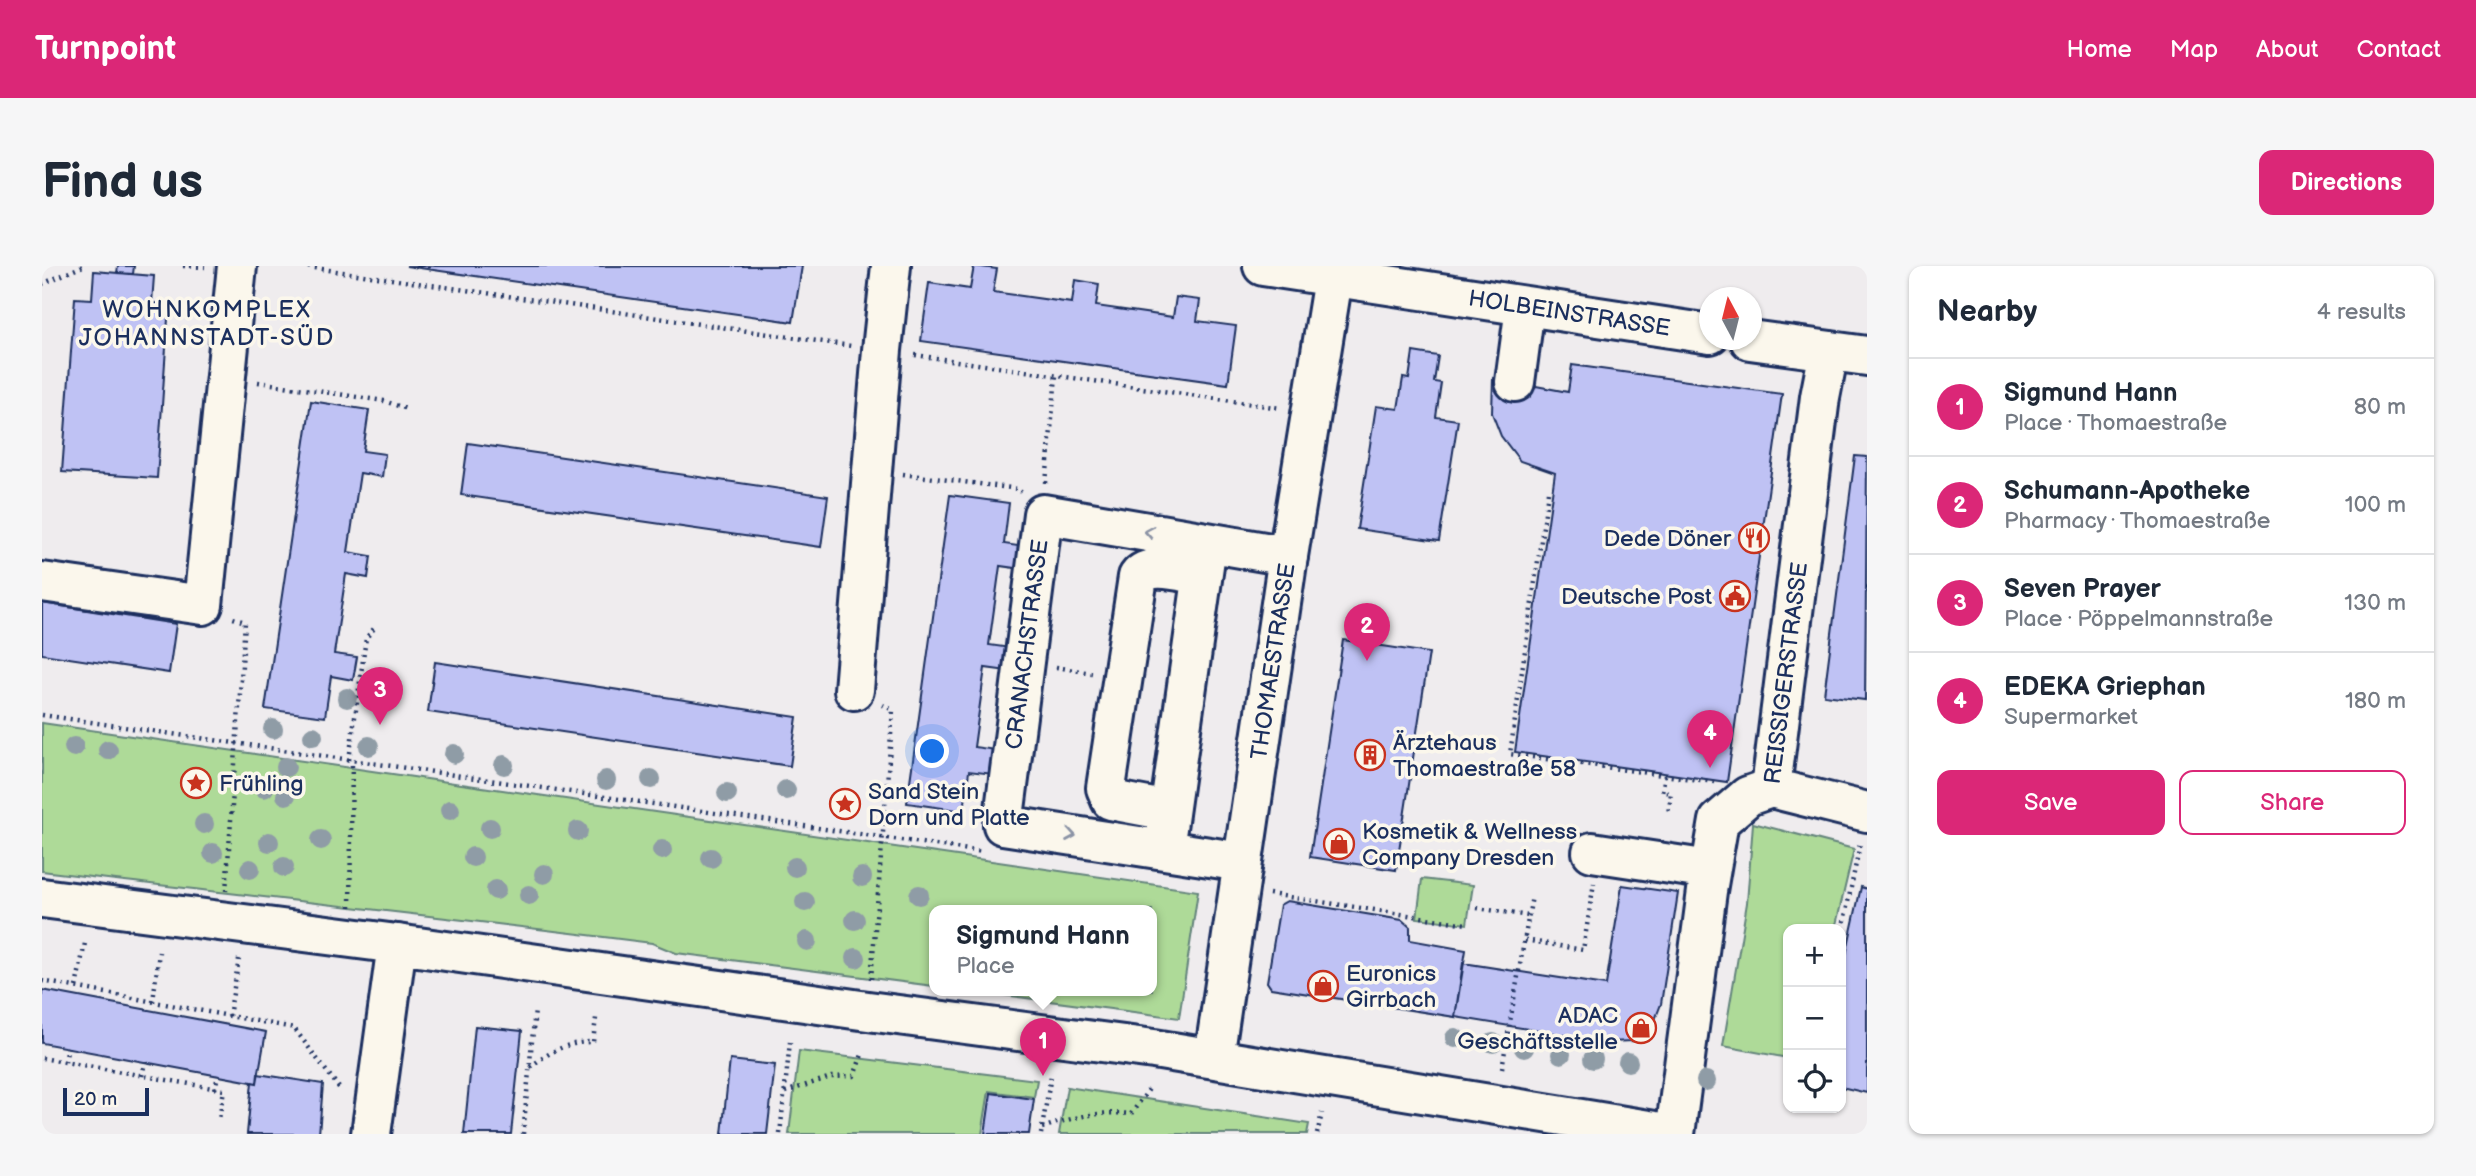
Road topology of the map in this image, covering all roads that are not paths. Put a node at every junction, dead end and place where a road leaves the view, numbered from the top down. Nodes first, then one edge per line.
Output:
1 (237, 266) edge
2 (891, 266) edge
3 (1263, 266) edge
4 (1334, 271) edge
5 (1525, 307) junction
6 (1699, 332) edge
7 (1762, 342) edge
8 (1829, 351) junction
9 (1867, 356) edge
10 (1515, 382) dead end
11 (1288, 556) junction
12 (1205, 559) junction
13 (42, 582) edge
14 (854, 690) road end
15 (1771, 788) junction
16 (1169, 811) junction
17 (1864, 828) edge
18 (1164, 849) junction
19 (1594, 864) road end
20 (1240, 876) junction
21 (1709, 881) junction
22 (42, 898) edge
23 (397, 944) junction
24 (1214, 1058) junction
25 (371, 1134) edge
26 (1674, 1134) edge

1 - 13 street
2 - 14 street
3 - 4 street, HOLBEINSTRASSE
4 - 5 street, HOLBEINSTRASSE
4 - 11 street, THOMAESTRASSE
5 - 6 street, HOLBEINSTRASSE
5 - 10 street
7 - 8 street
8 - 9 street
8 - 15 street, REISSIGERSTRASSE
11 - 12 street, CRANACHSTRASSE
11 - 20 street, THOMAESTRASSE
12 - 16 street
12 - 16 street
12 -> 18 street, CRANACHSTRASSE
15 - 17 street
15 - 21 street, REISSIGERSTRASSE
16 - 18 street
18 - 20 street, CRANACHSTRASSE
19 - 21 street
20 - 24 street, THOMAESTRASSE
21 - 26 street, REISSIGERSTRASSE
22 - 23 street
23 - 24 street
23 - 25 street
24 - 26 street

